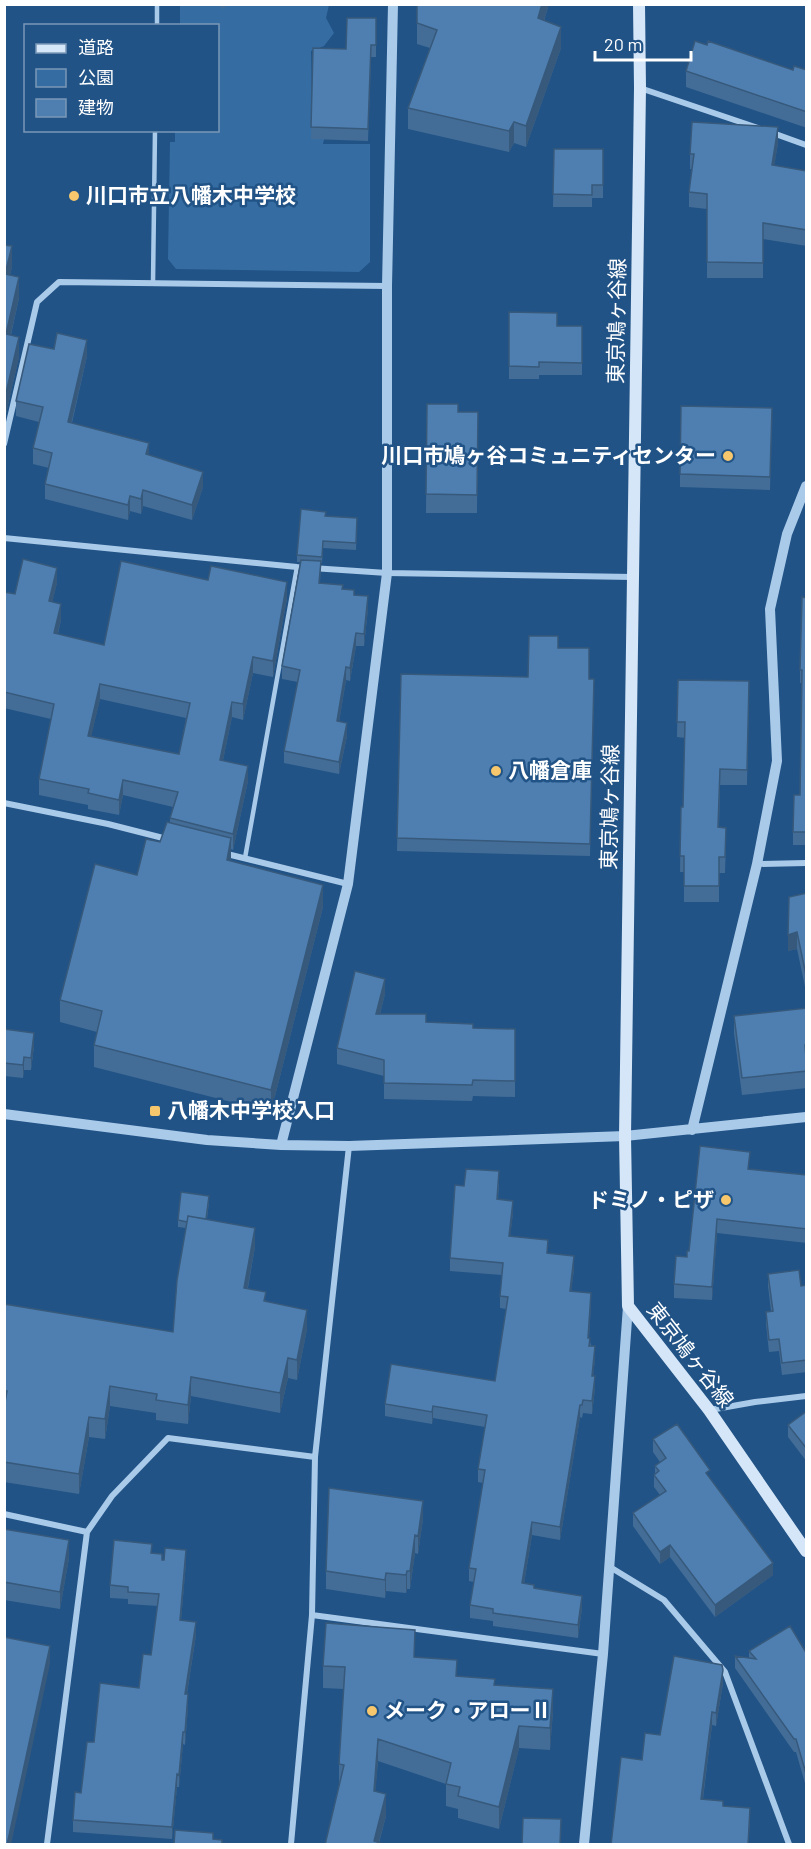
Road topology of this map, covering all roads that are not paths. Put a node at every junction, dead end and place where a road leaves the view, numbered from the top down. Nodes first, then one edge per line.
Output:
1 (157, 4) edge
2 (393, 4) edge
3 (639, 4) edge
4 (157, 24) edge
5 (640, 88) junction
6 (155, 132) edge
7 (807, 145) edge
8 (153, 283) junction
9 (387, 286) junction
10 (4, 444) edge
11 (807, 486) edge
12 (4, 538) edge
13 (297, 567) junction
14 (387, 573) junction
15 (634, 577) junction
16 (4, 803) edge
17 (177, 841) edge
18 (211, 850) edge
19 (245, 858) junction
20 (807, 863) edge
21 (757, 864) junction
22 (348, 884) junction
23 (4, 1114) edge
24 (807, 1117) edge
25 (692, 1130) junction
26 (624, 1136) junction
27 (281, 1145) junction
28 (349, 1146) junction
29 (628, 1306) junction
30 (807, 1396) edge
31 (710, 1410) junction
32 (315, 1457) junction
33 (4, 1514) edge
34 (87, 1532) junction
35 (807, 1551) edge
36 (610, 1567) junction
37 (312, 1615) junction
38 (603, 1654) junction
39 (47, 1845) edge
40 (291, 1845) edge
41 (584, 1845) edge
42 (789, 1845) edge

1 - 4 lane
2 - 9 street
3 - 5 main road, 東京鳩ヶ谷線
5 - 7 street
5 - 15 main road, 東京鳩ヶ谷線
6 - 8 lane
8 - 9 street
8 - 10 street
9 - 14 street
11 - 21 street
12 - 13 street
13 - 14 street
13 - 19 lane
14 - 15 street
14 - 22 street
15 - 26 main road, 東京鳩ヶ谷線
16 - 17 street
18 - 19 street
19 - 22 street
20 - 21 street
21 - 25 street
22 - 27 street
23 - 27 street
24 - 25 street
25 - 26 street
26 - 28 street
26 - 29 main road, 東京鳩ヶ谷線
27 - 28 street
28 - 32 street
29 - 31 main road, 東京鳩ヶ谷線
29 - 36 street
30 - 31 street
31 - 35 main road, 東京鳩ヶ谷線
32 - 34 street
32 - 37 street
33 - 34 street
34 - 39 street
36 - 38 street
36 - 42 street
37 - 38 street
37 - 40 street
38 - 41 street

